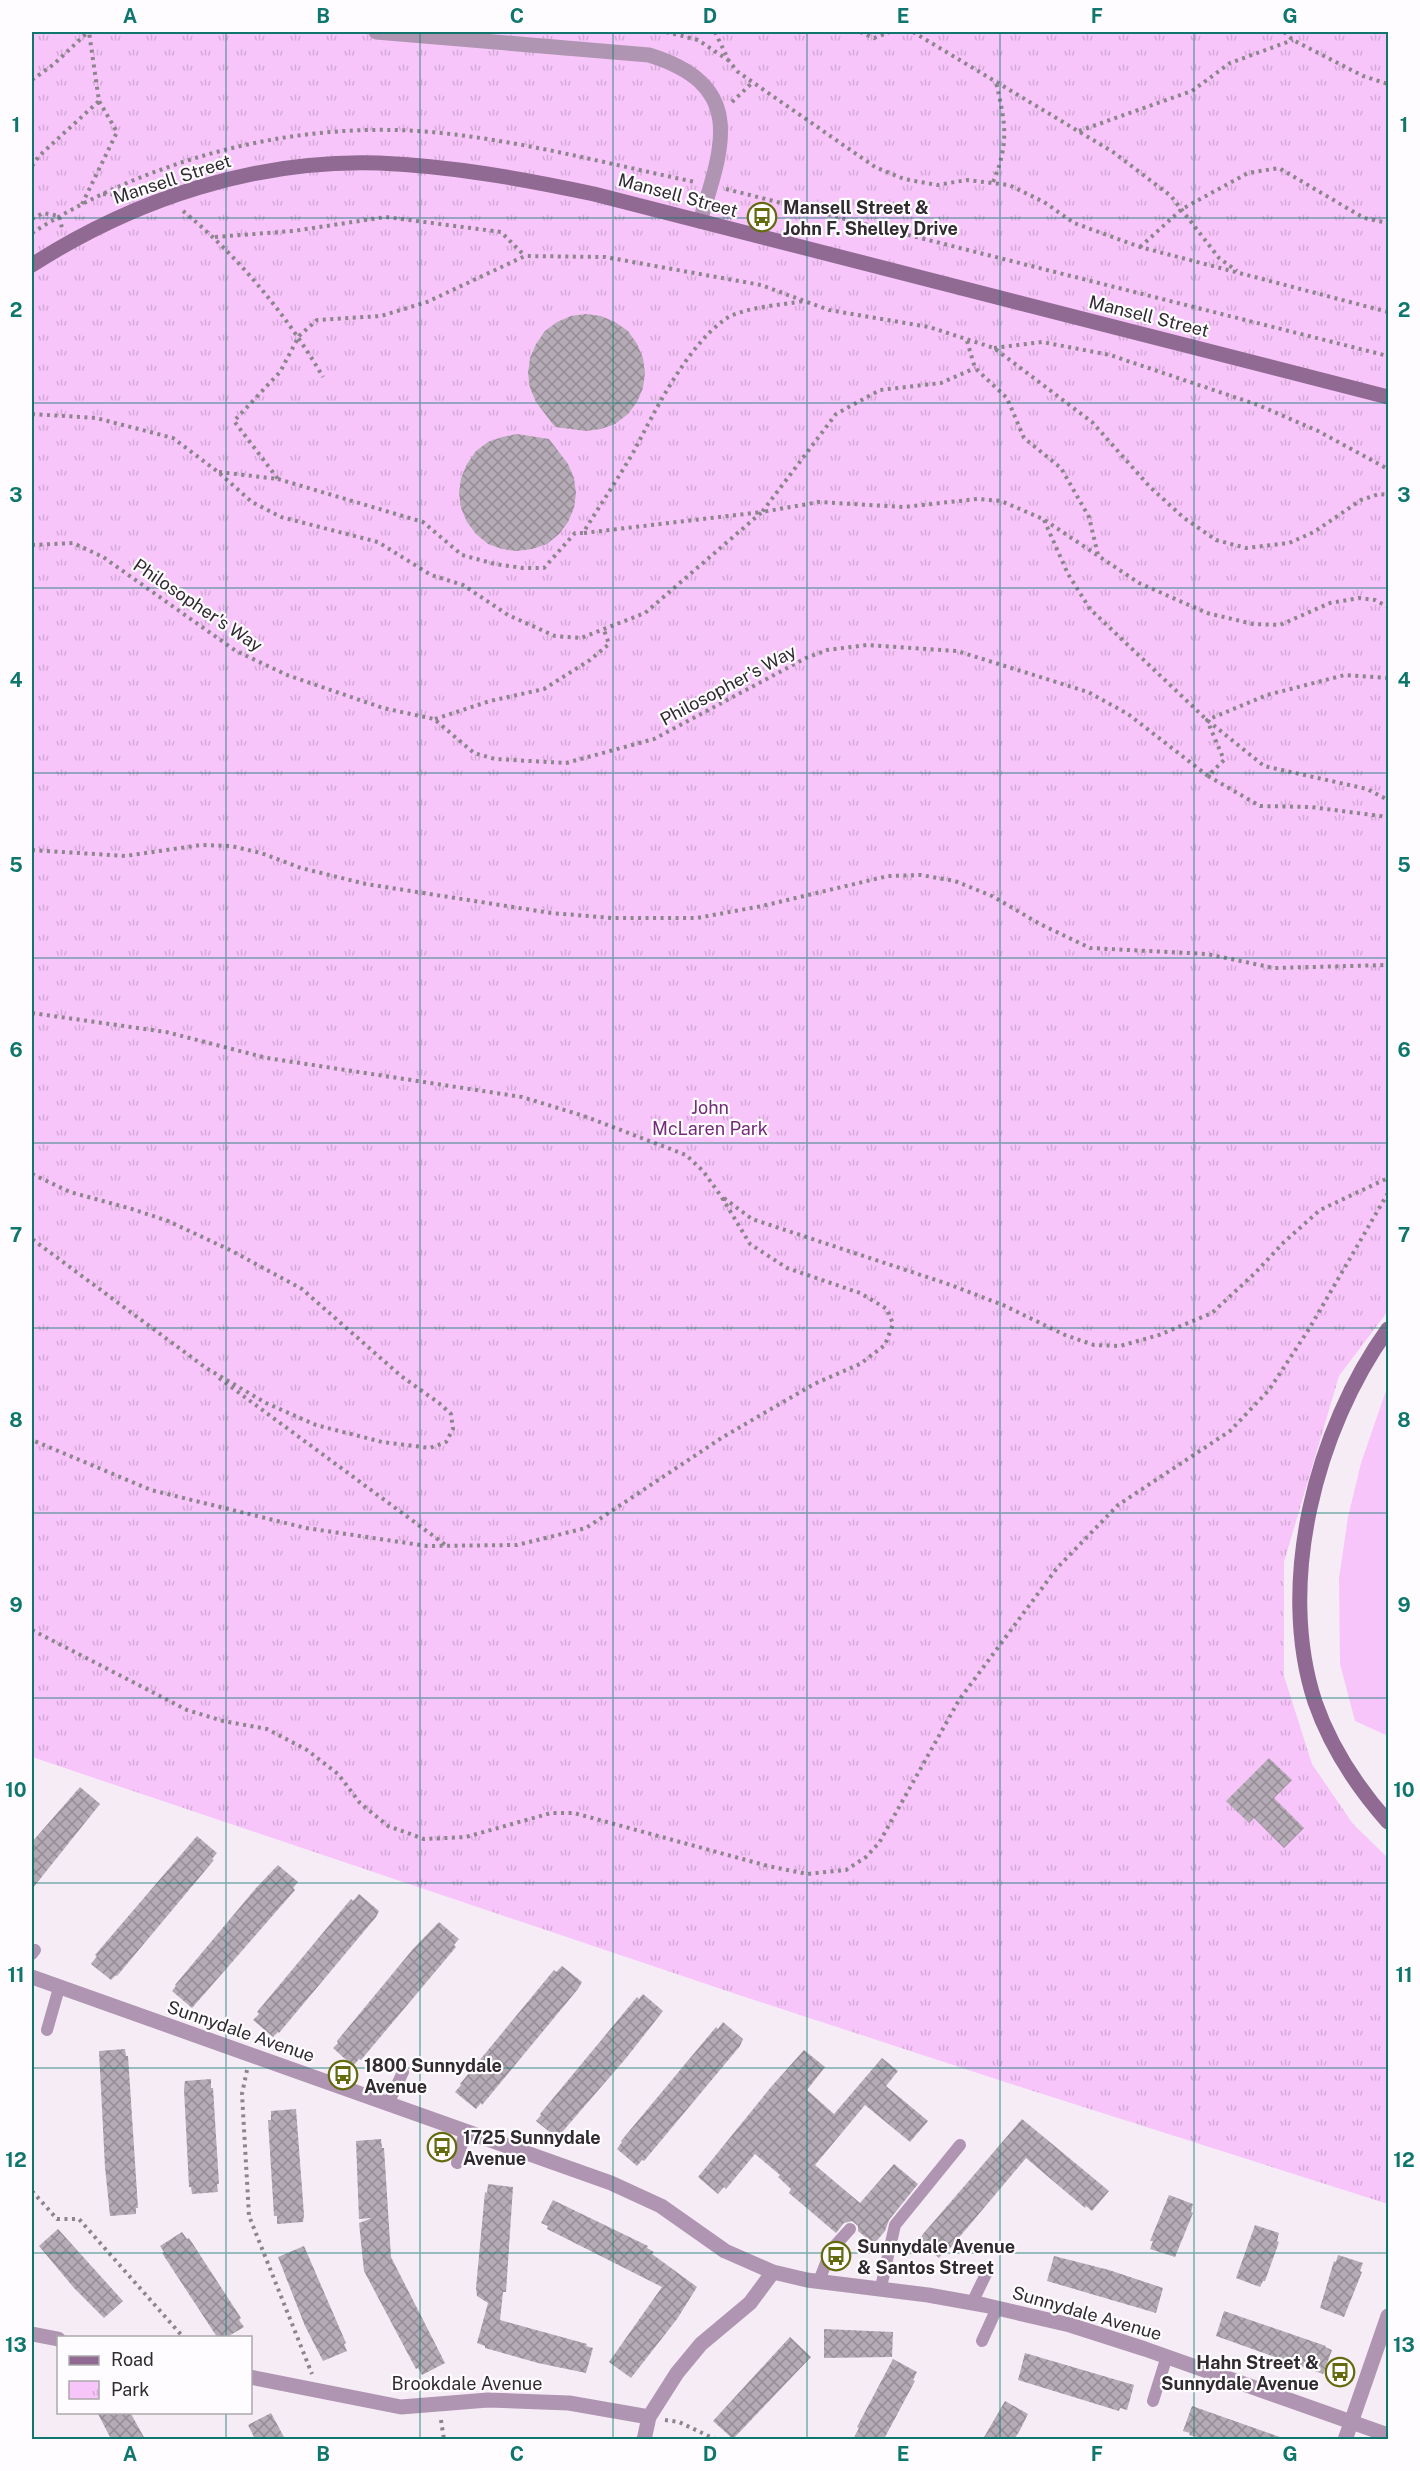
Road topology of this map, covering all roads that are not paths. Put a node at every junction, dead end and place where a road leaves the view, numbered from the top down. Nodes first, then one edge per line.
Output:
1 (376, 32) edge
2 (700, 221) junction
3 (32, 265) edge
4 (1389, 397) edge
5 (1389, 1329) edge
6 (1389, 1822) edge
7 (32, 1977) edge
8 (59, 1988) junction
9 (47, 2030) dead end
10 (403, 2072) dead end
11 (388, 2104) junction
12 (465, 2131) junction
13 (960, 2145) dead end
14 (457, 2163) dead end
15 (850, 2229) dead end
16 (987, 2271) dead end
17 (773, 2272) junction
18 (819, 2281) junction
19 (881, 2287) junction
20 (972, 2303) junction
21 (997, 2308) junction
22 (1389, 2316) edge
23 (32, 2334) edge
24 (57, 2339) edge
25 (982, 2341) dead end
26 (1167, 2356) junction
27 (252, 2377) edge
28 (1153, 2401) dead end
29 (649, 2417) junction
30 (1351, 2422) junction
31 (1389, 2435) edge
32 (644, 2439) edge
33 (1345, 2439) edge

1 - 2 street
2 - 3 street, Mansell Street
2 - 4 street, Mansell Street
5 - 6 street
7 - 8 street, Sunnydale Avenue
8 - 9 lane
8 - 11 street, Sunnydale Avenue
10 - 11 lane
11 - 12 street, Sunnydale Avenue
12 - 14 lane
12 - 17 street, Sunnydale Avenue
13 - 19 lane
15 - 18 lane
16 - 20 lane
17 - 18 street, Sunnydale Avenue
17 - 29 street
18 - 19 street, Sunnydale Avenue
19 - 20 street, Sunnydale Avenue
20 - 21 street, Sunnydale Avenue
21 - 25 lane
21 - 26 street, Sunnydale Avenue
22 - 30 street
23 - 24 street
26 - 28 lane
26 - 30 street, Sunnydale Avenue
27 - 29 street, Brookdale Avenue
29 - 32 street
30 - 31 street, Sunnydale Avenue
30 - 33 street

